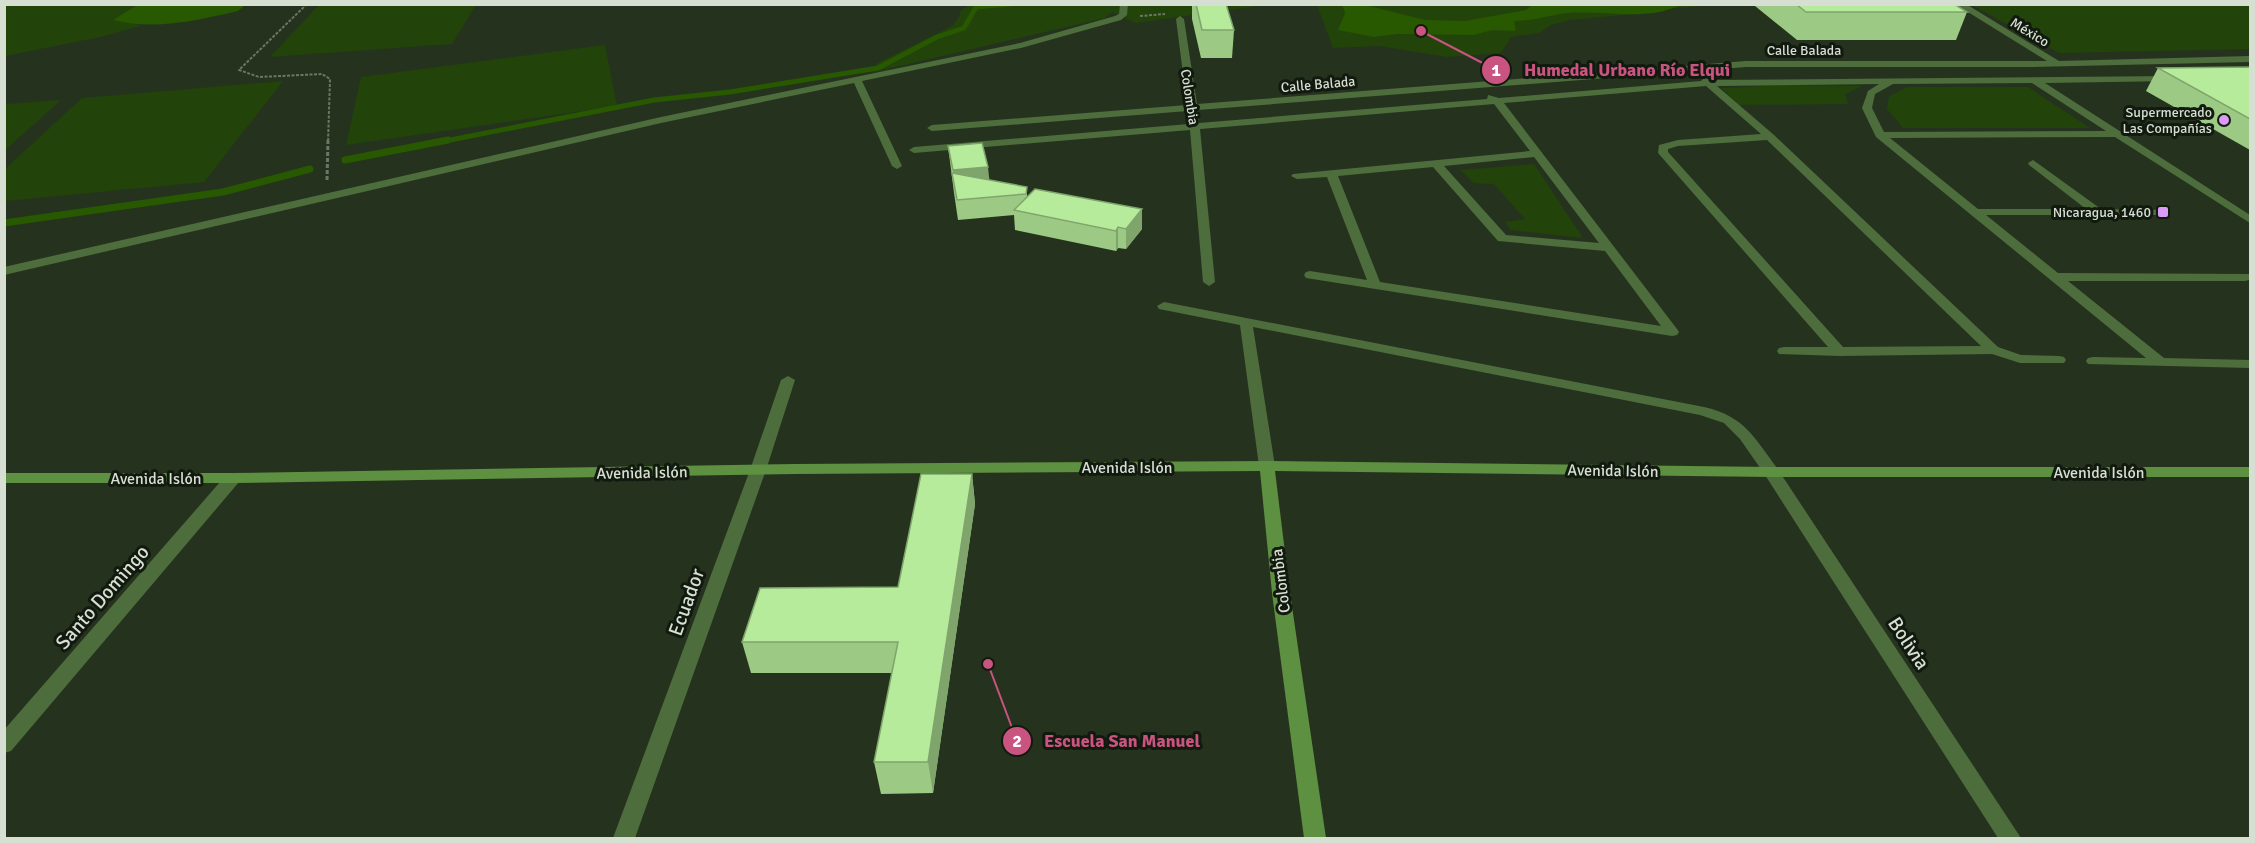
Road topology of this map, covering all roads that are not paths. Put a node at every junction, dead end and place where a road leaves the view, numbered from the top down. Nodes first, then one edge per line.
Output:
1 (1124, 4) edge
2 (1959, 4) edge
3 (1180, 19) dead end
4 (2250, 59) edge
5 (2057, 63) junction
6 (1920, 64) junction
7 (2007, 64) junction
8 (1690, 68) junction
9 (2181, 79) edge
10 (857, 80) junction
11 (1892, 81) junction
12 (2035, 81) junction
13 (1709, 83) junction
14 (1475, 84) junction
15 (1497, 101) junction
16 (1192, 109) junction
17 (999, 123) junction
18 (932, 128) dead end
19 (1195, 128) junction
20 (2116, 134) junction
21 (1880, 135) junction
22 (1770, 137) junction
23 (1004, 144) junction
24 (914, 150) dead end
25 (1537, 154) junction
26 (2033, 163) dead end
27 (1436, 164) junction
28 (897, 166) dead end
29 (1331, 173) junction
30 (1297, 176) dead end
31 (1973, 212) junction
32 (2098, 212) junction
33 (2163, 212) dead end
34 (2250, 220) edge
35 (1608, 248) junction
36 (4, 271) edge
37 (1310, 275) dead end
38 (2054, 277) junction
39 (2245, 277) dead end
40 (1209, 282) dead end
41 (1374, 285) junction
42 (1164, 306) dead end
43 (1246, 323) junction
44 (1993, 350) junction
45 (1784, 351) dead end
46 (1840, 352) junction
47 (2059, 360) dead end
48 (2093, 361) dead end
49 (2160, 362) junction
50 (2250, 364) edge
51 (788, 380) dead end
52 (1267, 466) junction
53 (758, 470) junction
54 (1771, 472) junction
55 (2250, 472) edge
56 (4, 478) edge
57 (233, 478) junction
58 (4, 745) edge
59 (624, 838) edge
60 (1315, 838) edge
61 (2010, 838) edge

1 - 10 street
2 - 5 street, México
3 - 16 street, Colombia
4 - 5 street, Calle Balada
5 - 7 street, Calle Balada
6 - 7 street, Calle Balada
6 - 8 street, Calle Balada
6 - 11 street
7 - 12 street
8 - 13 street
8 - 14 street, Calle Balada
9 - 12 street, Calle Balada
10 - 28 street
10 - 36 street
11 - 12 street, Calle Balada
11 - 13 street, Calle Balada
11 - 21 street
12 - 20 street
13 - 15 street, Calle Balada
13 - 22 street
14 - 15 street
14 - 16 street, Calle Balada
15 - 19 street, Calle Balada
15 - 25 street
16 - 17 street, Calle Balada
16 - 19 street, Colombia
17 - 18 street, Calle Balada
17 - 23 street
19 - 23 street, Calle Balada
19 - 40 street, Colombia
20 - 21 street
20 - 34 street
21 - 31 street
22 - 44 street
22 - 46 street
23 - 24 street, Calle Balada
25 - 27 street
25 - 35 street
26 - 32 street
27 - 29 street
27 - 35 street
29 - 30 street
29 - 41 street
31 - 32 street
31 - 38 street
32 - 33 street
35 - 41 street
37 - 41 street
38 - 39 street
38 - 49 street
42 - 43 street, Bolivia
43 - 52 street, Colombia
43 - 54 street, Bolivia
44 - 46 street
44 - 47 street
45 - 46 street
48 - 49 street
49 - 50 street
51 - 53 street, Ecuador
52 - 53 main road, Avenida Islón
52 - 54 main road, Avenida Islón
52 - 60 main road, Colombia
53 - 57 main road, Avenida Islón
53 - 59 street, Ecuador
54 - 55 main road, Avenida Islón
54 - 61 street, Bolivia
56 - 57 main road, Avenida Islón
57 - 58 street, Santo Domingo

